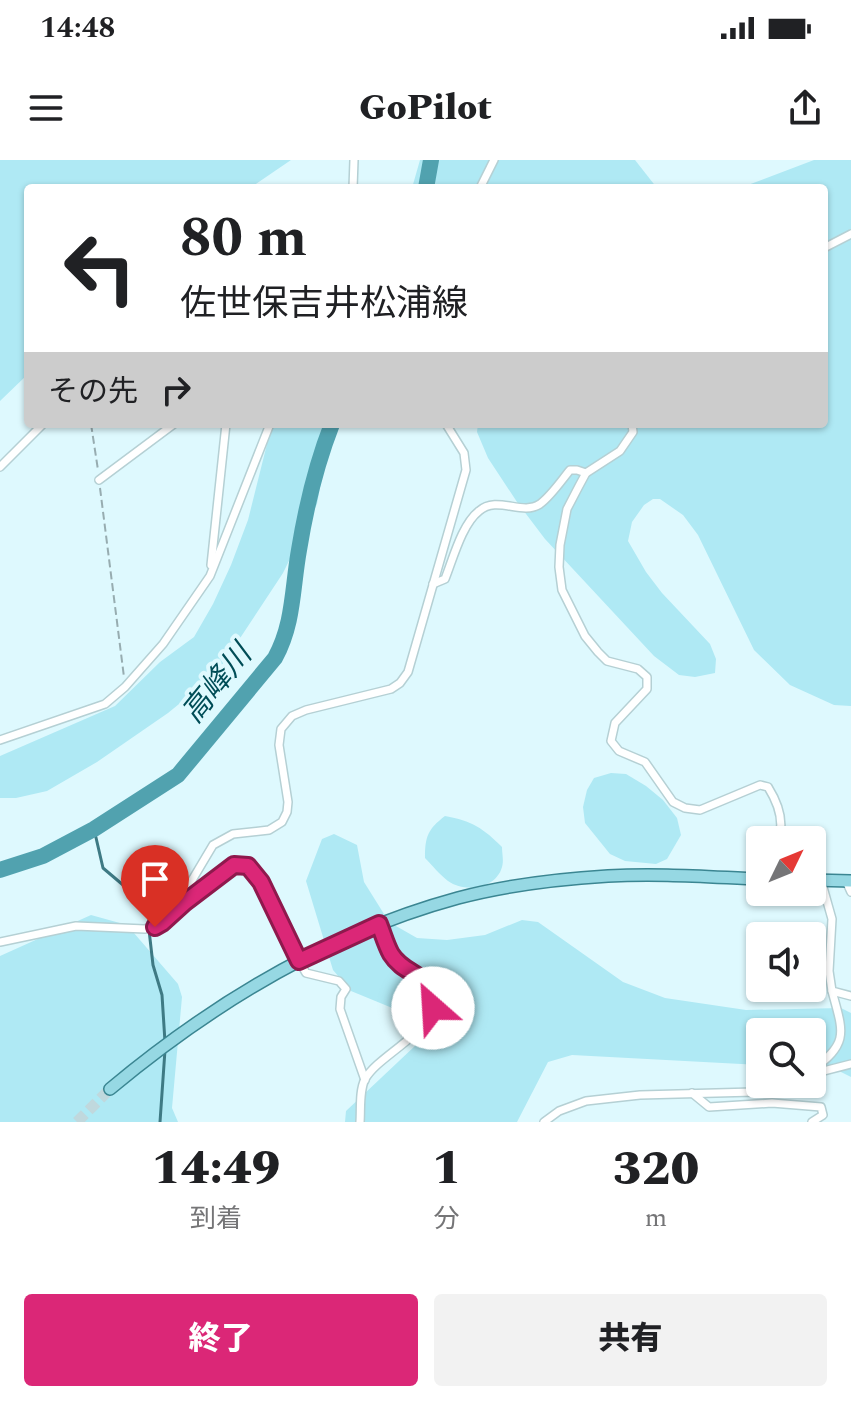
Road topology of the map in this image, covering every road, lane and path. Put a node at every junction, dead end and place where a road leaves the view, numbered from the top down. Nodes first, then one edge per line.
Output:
1 (354, 160) edge
2 (494, 160) edge
3 (353, 184) edge
4 (482, 184) edge
5 (851, 234) edge
6 (828, 246) edge
7 (39, 428) edge
8 (92, 428) edge
9 (169, 428) edge
10 (226, 428) edge
11 (268, 428) edge
12 (448, 428) edge
13 (632, 428) edge
14 (0, 467) edge
15 (586, 473) junction
16 (99, 480) junction
17 (210, 576) junction
18 (433, 584) junction
19 (125, 687) junction
20 (0, 740) edge
21 (781, 826) edge
22 (746, 879) edge
23 (826, 882) edge
24 (849, 885) edge
25 (826, 904) edge
26 (168, 916) junction
27 (379, 924) junction
28 (0, 942) edge
29 (299, 961) junction
30 (832, 991) junction
31 (851, 996) edge
32 (826, 1060) edge
33 (851, 1064) edge
34 (826, 1069) edge
35 (365, 1080) junction
36 (110, 1089) tunnel mouth
37 (746, 1092) edge
38 (692, 1093) junction
39 (360, 1122) edge
40 (544, 1122) edge
41 (812, 1122) edge

1 - 3 street
2 - 4 street
5 - 6 street
7 - 14 street
8 - 16 path
9 - 16 street
10 - 17 street
11 - 17 street
12 - 18 street
13 - 15 street
15 - 18 street
15 - 21 street
16 - 19 path
17 - 19 street
18 - 26 street
19 - 20 street
22 - 27 main road
23 - 24 main road
25 - 30 street
26 - 28 street
26 - 29 street
27 - 29 main road
27 - 35 street
29 - 35 street
29 - 36 main road
30 - 31 street
30 - 32 street
33 - 34 street
35 - 39 street
37 - 38 street
38 - 40 street
38 - 41 street

